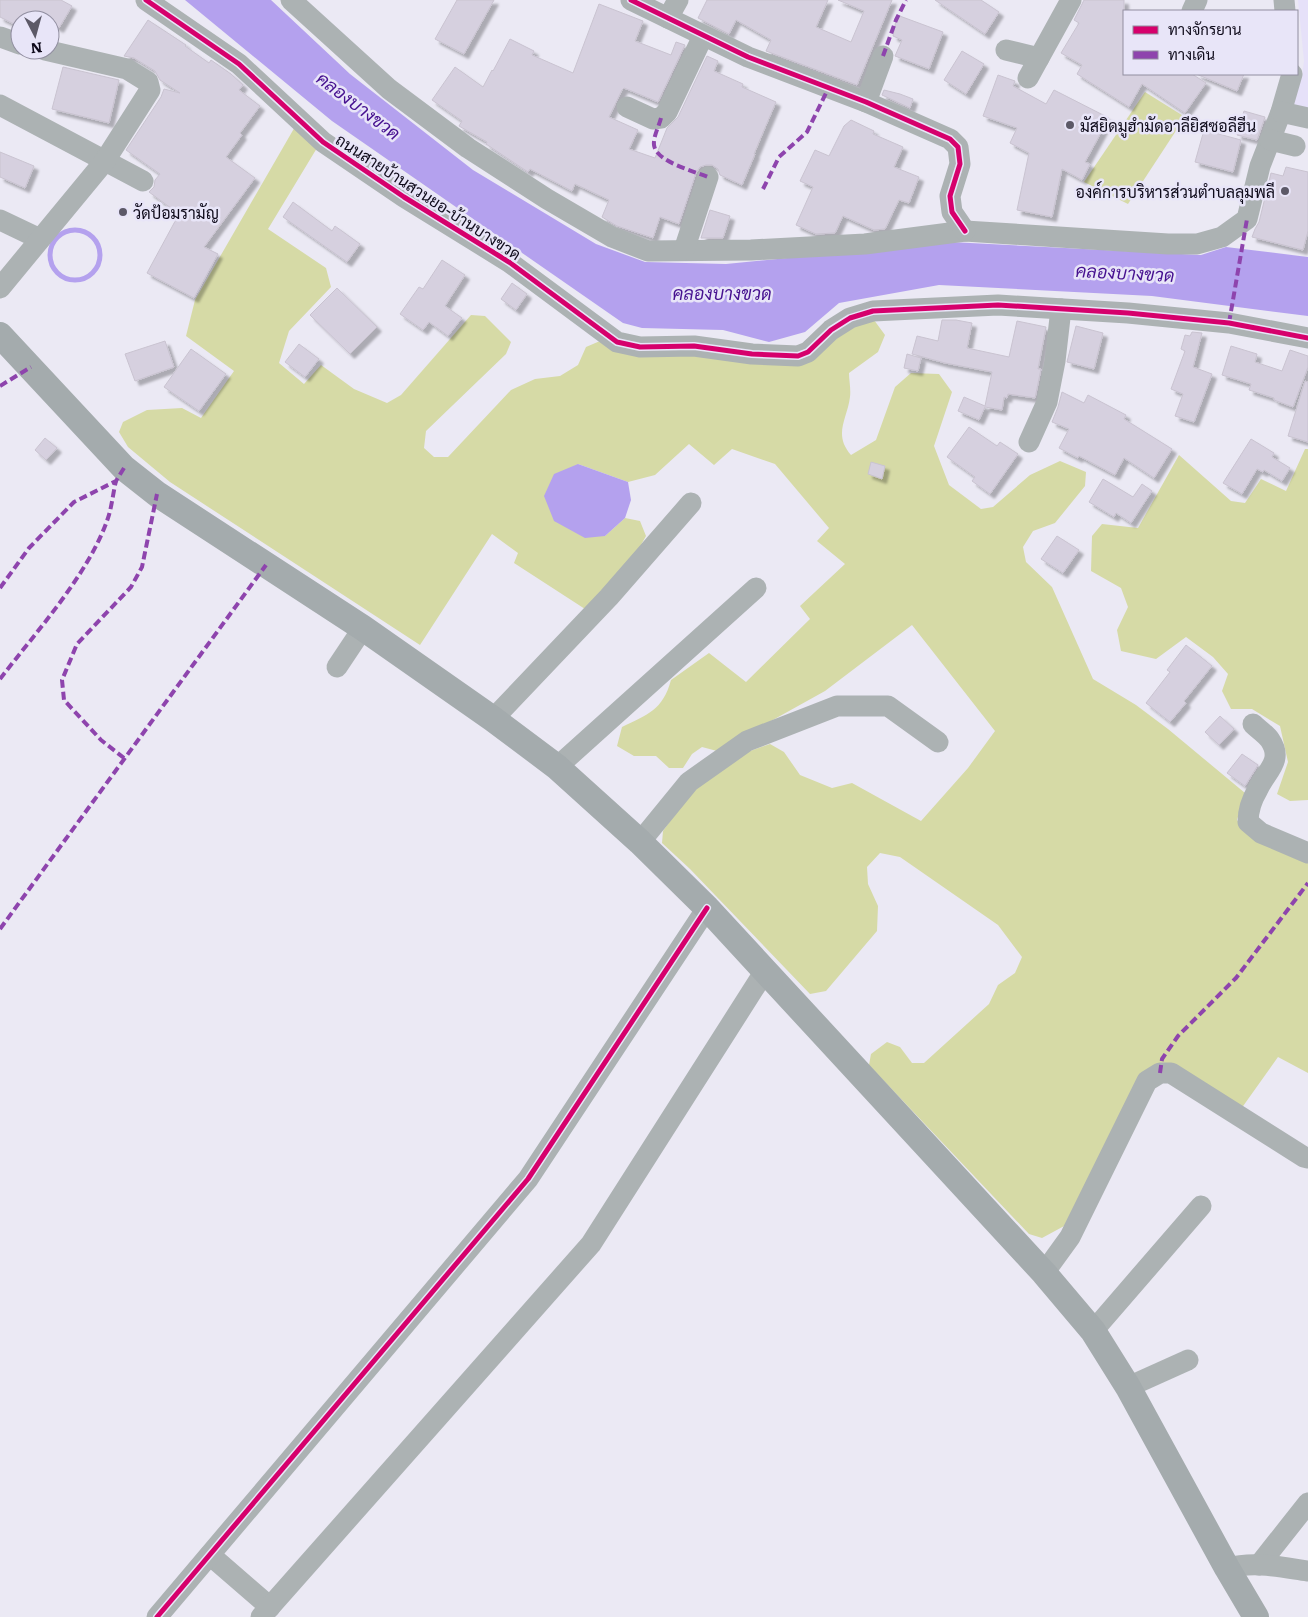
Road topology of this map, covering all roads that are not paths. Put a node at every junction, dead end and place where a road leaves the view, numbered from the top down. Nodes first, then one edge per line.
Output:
1 (146, 0) edge
2 (291, 0) edge
3 (630, 0) edge
4 (678, 0) edge
5 (1070, 0) edge
6 (668, 18) junction
7 (703, 36) junction
8 (1006, 50) dead end
9 (60, 54) edge
10 (883, 56) dead end
11 (1039, 58) junction
12 (1292, 75) edge
13 (1028, 78) dead end
14 (866, 102) junction
15 (0, 105) edge
16 (627, 107) dead end
17 (1281, 112) junction
18 (1308, 118) edge
19 (1270, 140) junction
20 (1295, 146) dead end
21 (104, 162) junction
22 (708, 177) dead end
23 (143, 182) dead end
24 (0, 220) edge
25 (965, 231) junction
26 (40, 239) junction
27 (684, 250) junction
28 (0, 288) edge
29 (1061, 310) junction
30 (0, 335) edge
31 (1308, 338) edge
32 (1029, 442) dead end
33 (691, 504) dead end
34 (756, 588) dead end
35 (363, 628) junction
36 (337, 667) dead end
37 (494, 719) junction
38 (1253, 724) dead end
39 (938, 742) dead end
40 (558, 767) junction
41 (640, 842) junction
42 (1308, 853) edge
43 (707, 908) junction
44 (765, 971) junction
45 (1308, 1158) edge
46 (1201, 1206) dead end
47 (1044, 1273) junction
48 (1093, 1331) junction
49 (1188, 1360) dead end
50 (1128, 1387) junction
51 (1308, 1504) edge
52 (210, 1556) junction
53 (1259, 1565) junction
54 (1227, 1568) junction
55 (1308, 1571) edge
56 (266, 1612) edge
57 (157, 1617) edge
58 (1256, 1617) edge

1 - 29 street, ถนนสายบ้านสวนยอ-บ้านบางขวด
2 - 27 street
3 - 6 street
4 - 6 street
5 - 11 street
6 - 7 street
7 - 14 street
7 - 16 street
8 - 11 street
9 - 21 street
10 - 14 street
11 - 13 street
12 - 17 street
14 - 25 street
15 - 21 street
17 - 18 street
17 - 19 street
19 - 20 street
19 - 25 street
21 - 23 street
21 - 26 street
22 - 27 street
24 - 26 street
25 - 27 street
26 - 28 street
29 - 31 street, ถนนสายบ้านสวนยอ-บ้านบางขวด
29 - 32 street
30 - 35 main road
33 - 37 street
34 - 40 street
35 - 36 street
35 - 37 main road
37 - 40 main road
38 - 42 street
39 - 41 street
40 - 41 main road
41 - 43 main road
43 - 44 main road
43 - 52 street
44 - 47 main road
44 - 56 street
45 - 47 street
46 - 48 street
47 - 48 main road
48 - 50 main road
49 - 50 street
50 - 54 main road
51 - 53 street
52 - 56 street
52 - 57 street
53 - 54 street
53 - 55 street
54 - 58 main road

